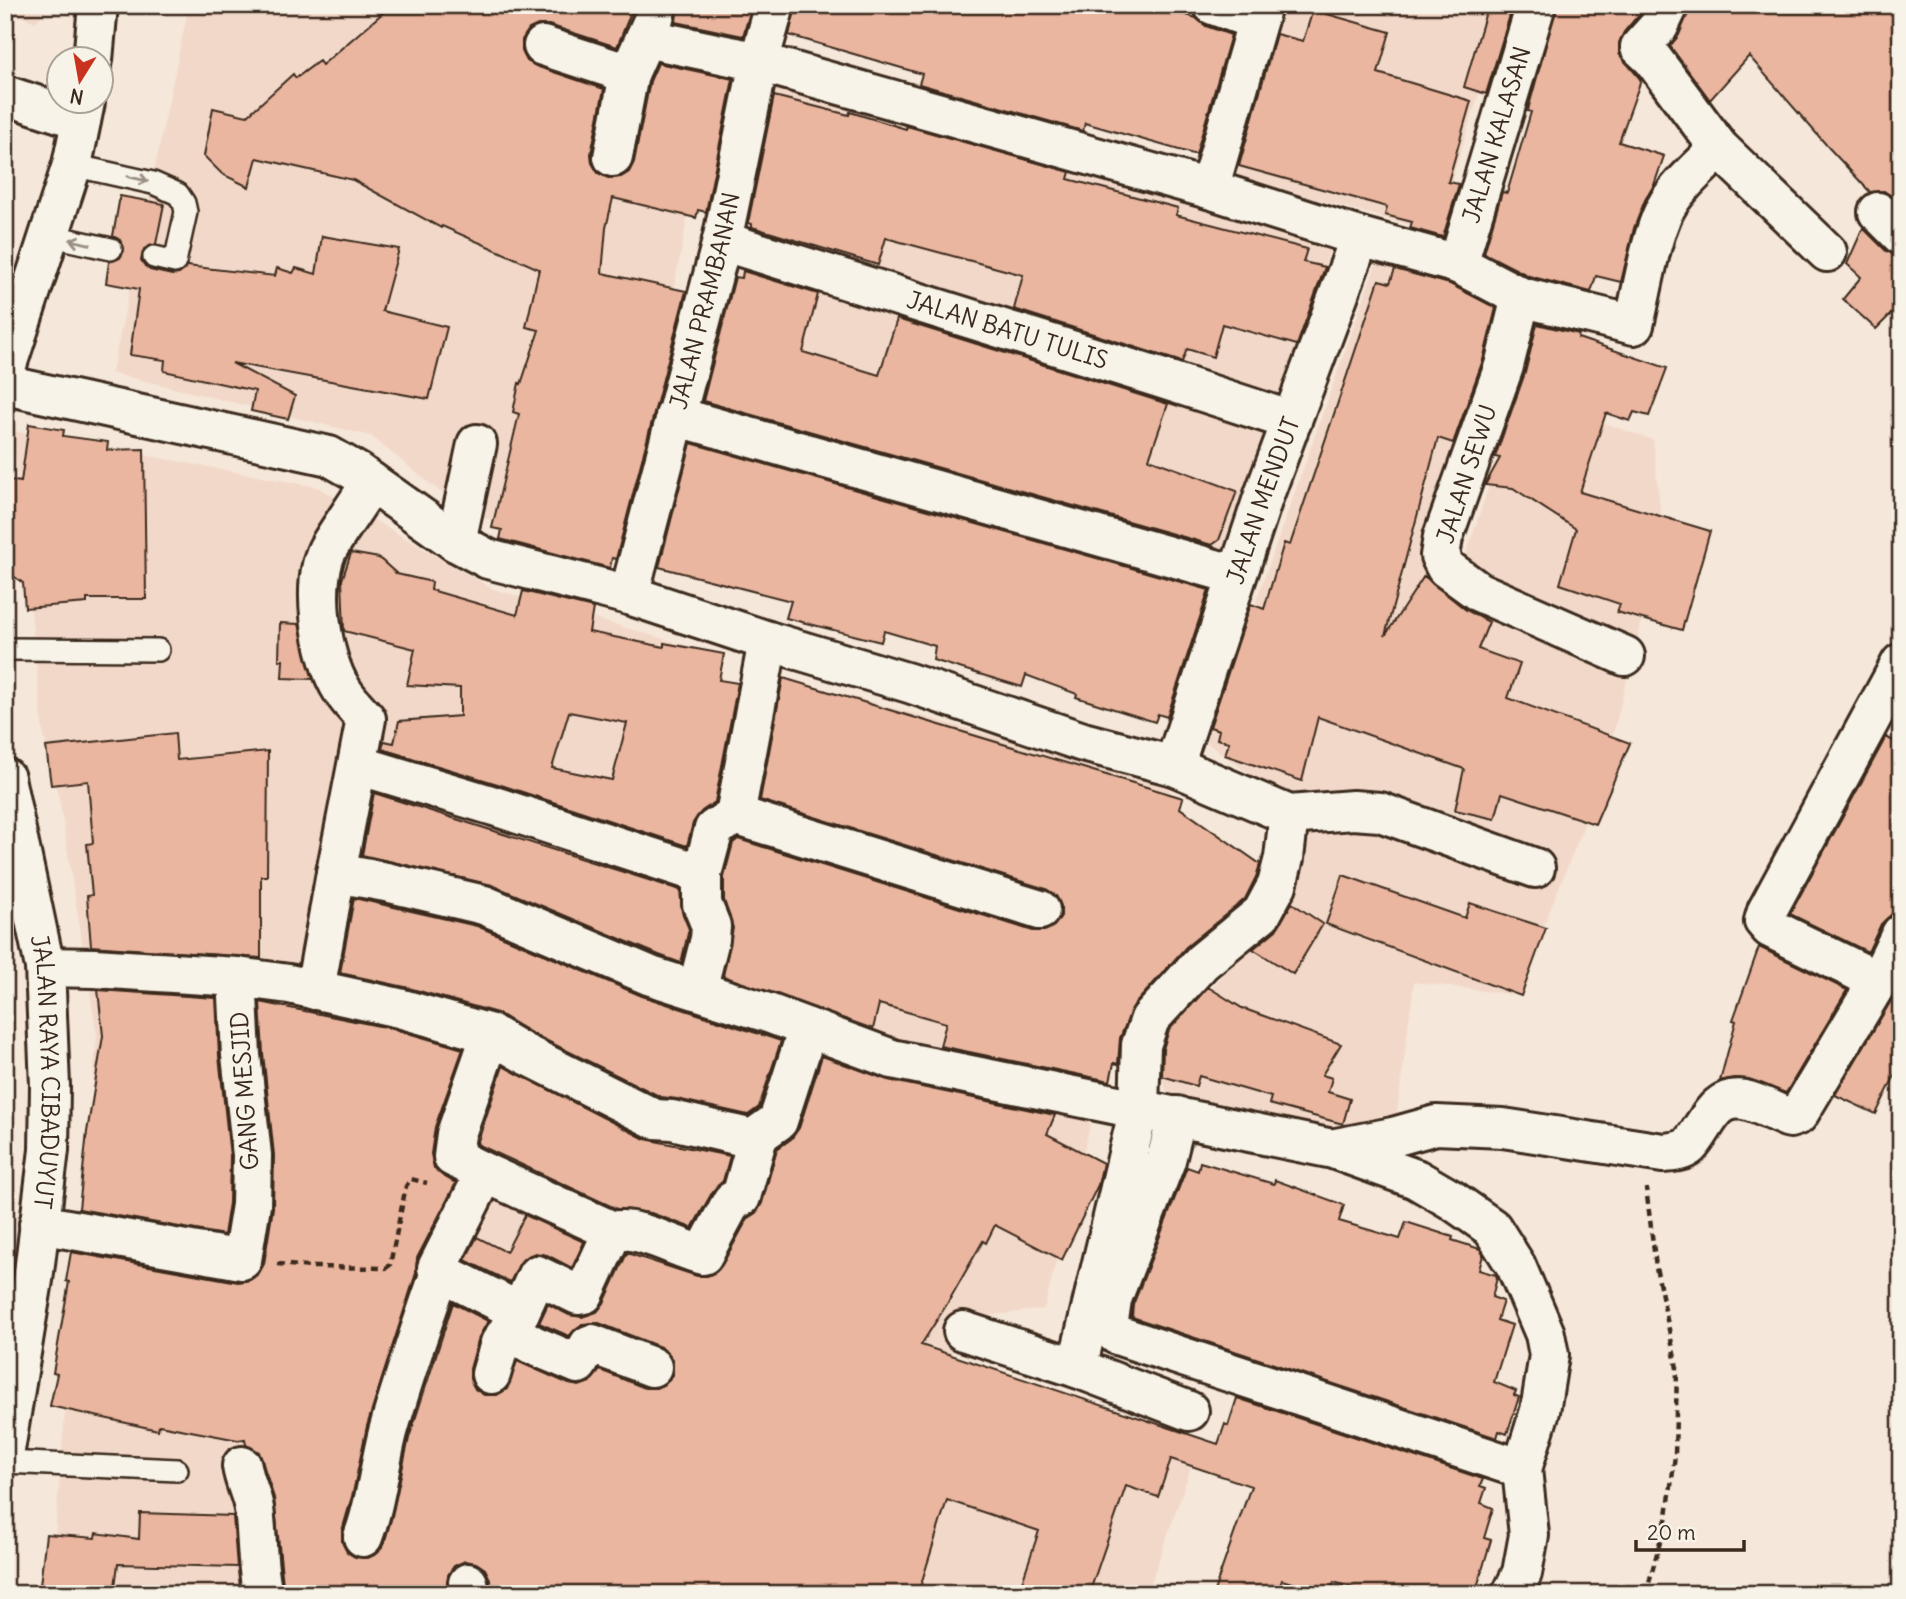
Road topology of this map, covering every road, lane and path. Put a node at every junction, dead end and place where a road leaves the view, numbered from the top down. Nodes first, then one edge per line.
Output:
1 (98, 5) edge
2 (775, 5) edge
3 (1213, 5) edge
4 (1536, 5) edge
5 (1669, 5) edge
6 (1260, 13) edge
7 (651, 22) edge
8 (94, 46) edge
9 (542, 46) dead end
10 (759, 62) junction
11 (629, 74) junction
12 (5, 95) edge
13 (46, 103) edge
14 (82, 116) edge
15 (1719, 148) junction
16 (613, 157) dead end
17 (72, 164) junction
18 (1209, 189) junction
19 (48, 235) junction
20 (1360, 237) junction
21 (722, 241) junction
22 (111, 249) dead end
23 (1828, 252) dead end
24 (154, 257) dead end
25 (1458, 264) junction
26 (1521, 297) junction
27 (5, 371) edge
28 (5, 385) edge
29 (675, 416) junction
30 (1292, 421) junction
31 (477, 444) dead end
32 (371, 482) junction
33 (456, 542) junction
34 (1236, 575) junction
35 (629, 595) junction
36 (768, 641) junction
37 (5, 649) edge
38 (158, 650) dead end
39 (1625, 656) dead end
40 (1901, 663) edge
41 (358, 765) junction
42 (1174, 766) junction
43 (5, 778) edge
44 (1289, 814) junction
45 (734, 816) junction
46 (1535, 868) dead end
47 (336, 873) junction
48 (702, 874) junction
49 (1040, 909) dead end
50 (1901, 934) edge
51 (45, 967) junction
52 (237, 977) junction
53 (1878, 981) junction
54 (315, 990) junction
55 (697, 990) junction
56 (808, 1028) junction
57 (491, 1034) junction
58 (1139, 1108) junction
59 (1177, 1116) junction
60 (757, 1140) junction
61 (1334, 1149) junction
62 (1663, 1153) junction
63 (469, 1165) junction
64 (39, 1224) junction
65 (613, 1231) junction
66 (242, 1260) junction
67 (440, 1272) junction
68 (514, 1321) junction
69 (963, 1331) dead end
70 (652, 1367) dead end
71 (1077, 1368) junction
72 (491, 1374) dead end
73 (10, 1387) edge
74 (1189, 1411) dead end
75 (5, 1450) edge
76 (5, 1462) edge
77 (242, 1466) dead end
78 (1522, 1469) junction
79 (177, 1470) dead end
80 (363, 1537) dead end
81 (263, 1594) edge
82 (1512, 1594) edge
83 (1646, 1594) edge

1 - 8 street
2 - 10 street, JALAN PRAMBANAN
3 - 6 street
4 - 25 street, JALAN KALASAN
5 - 15 street
6 - 18 street
7 - 10 street
7 - 11 street
9 - 11 street
10 - 18 street
10 - 21 street, JALAN PRAMBANAN
11 - 16 street
12 - 13 street
14 - 17 street
15 - 23 street
15 - 26 street
17 - 19 street
17 -> 24 lane
18 - 20 street
22 -> 19 lane
19 - 27 street
20 - 25 street
20 - 30 street, JALAN MENDUT
21 - 29 street, JALAN PRAMBANAN
21 - 30 street, JALAN BATU TULIS
25 - 26 street
26 - 39 street, JALAN SEWU
28 - 32 street
29 - 34 street
29 - 35 street, JALAN PRAMBANAN
30 - 34 street, JALAN MENDUT
31 - 33 street
32 - 33 street
32 - 41 street
33 - 35 street
34 - 42 street, JALAN MENDUT
35 - 36 street
36 - 42 street
36 - 45 street
37 - 38 lane
40 - 53 street
41 - 47 street
41 - 48 street
42 - 44 street
43 - 51 street, JALAN RAYA CIBADUYUT
44 - 46 street
44 - 58 street
45 - 48 street
45 - 49 street
47 - 54 street
47 - 55 street
48 - 55 street
50 - 53 street
51 - 52 street
51 - 64 street, JALAN RAYA CIBADUYUT
52 - 54 street, GANG MESJID
52 - 66 street, GANG MESJID
53 - 62 street
54 - 57 street, GANG MESJID
55 - 56 street
56 - 58 street
56 - 60 street
57 - 60 street, GANG MESJID
57 - 63 street
58 - 59 street
58 - 71 street
59 - 61 street
59 - 78 street
60 - 65 street
61 - 62 street
61 - 78 street
62 - 83 path
63 - 65 street
63 - 66 path
63 - 67 street
64 - 66 street
64 - 73 street, JALAN RAYA CIBADUYUT
65 - 68 street
67 - 68 street
67 - 80 street
68 - 70 street
68 - 72 street
69 - 71 street
71 - 74 street
73 - 75 street, JALAN RAYA CIBADUYUT
76 - 79 lane
77 - 81 street
78 - 82 street

